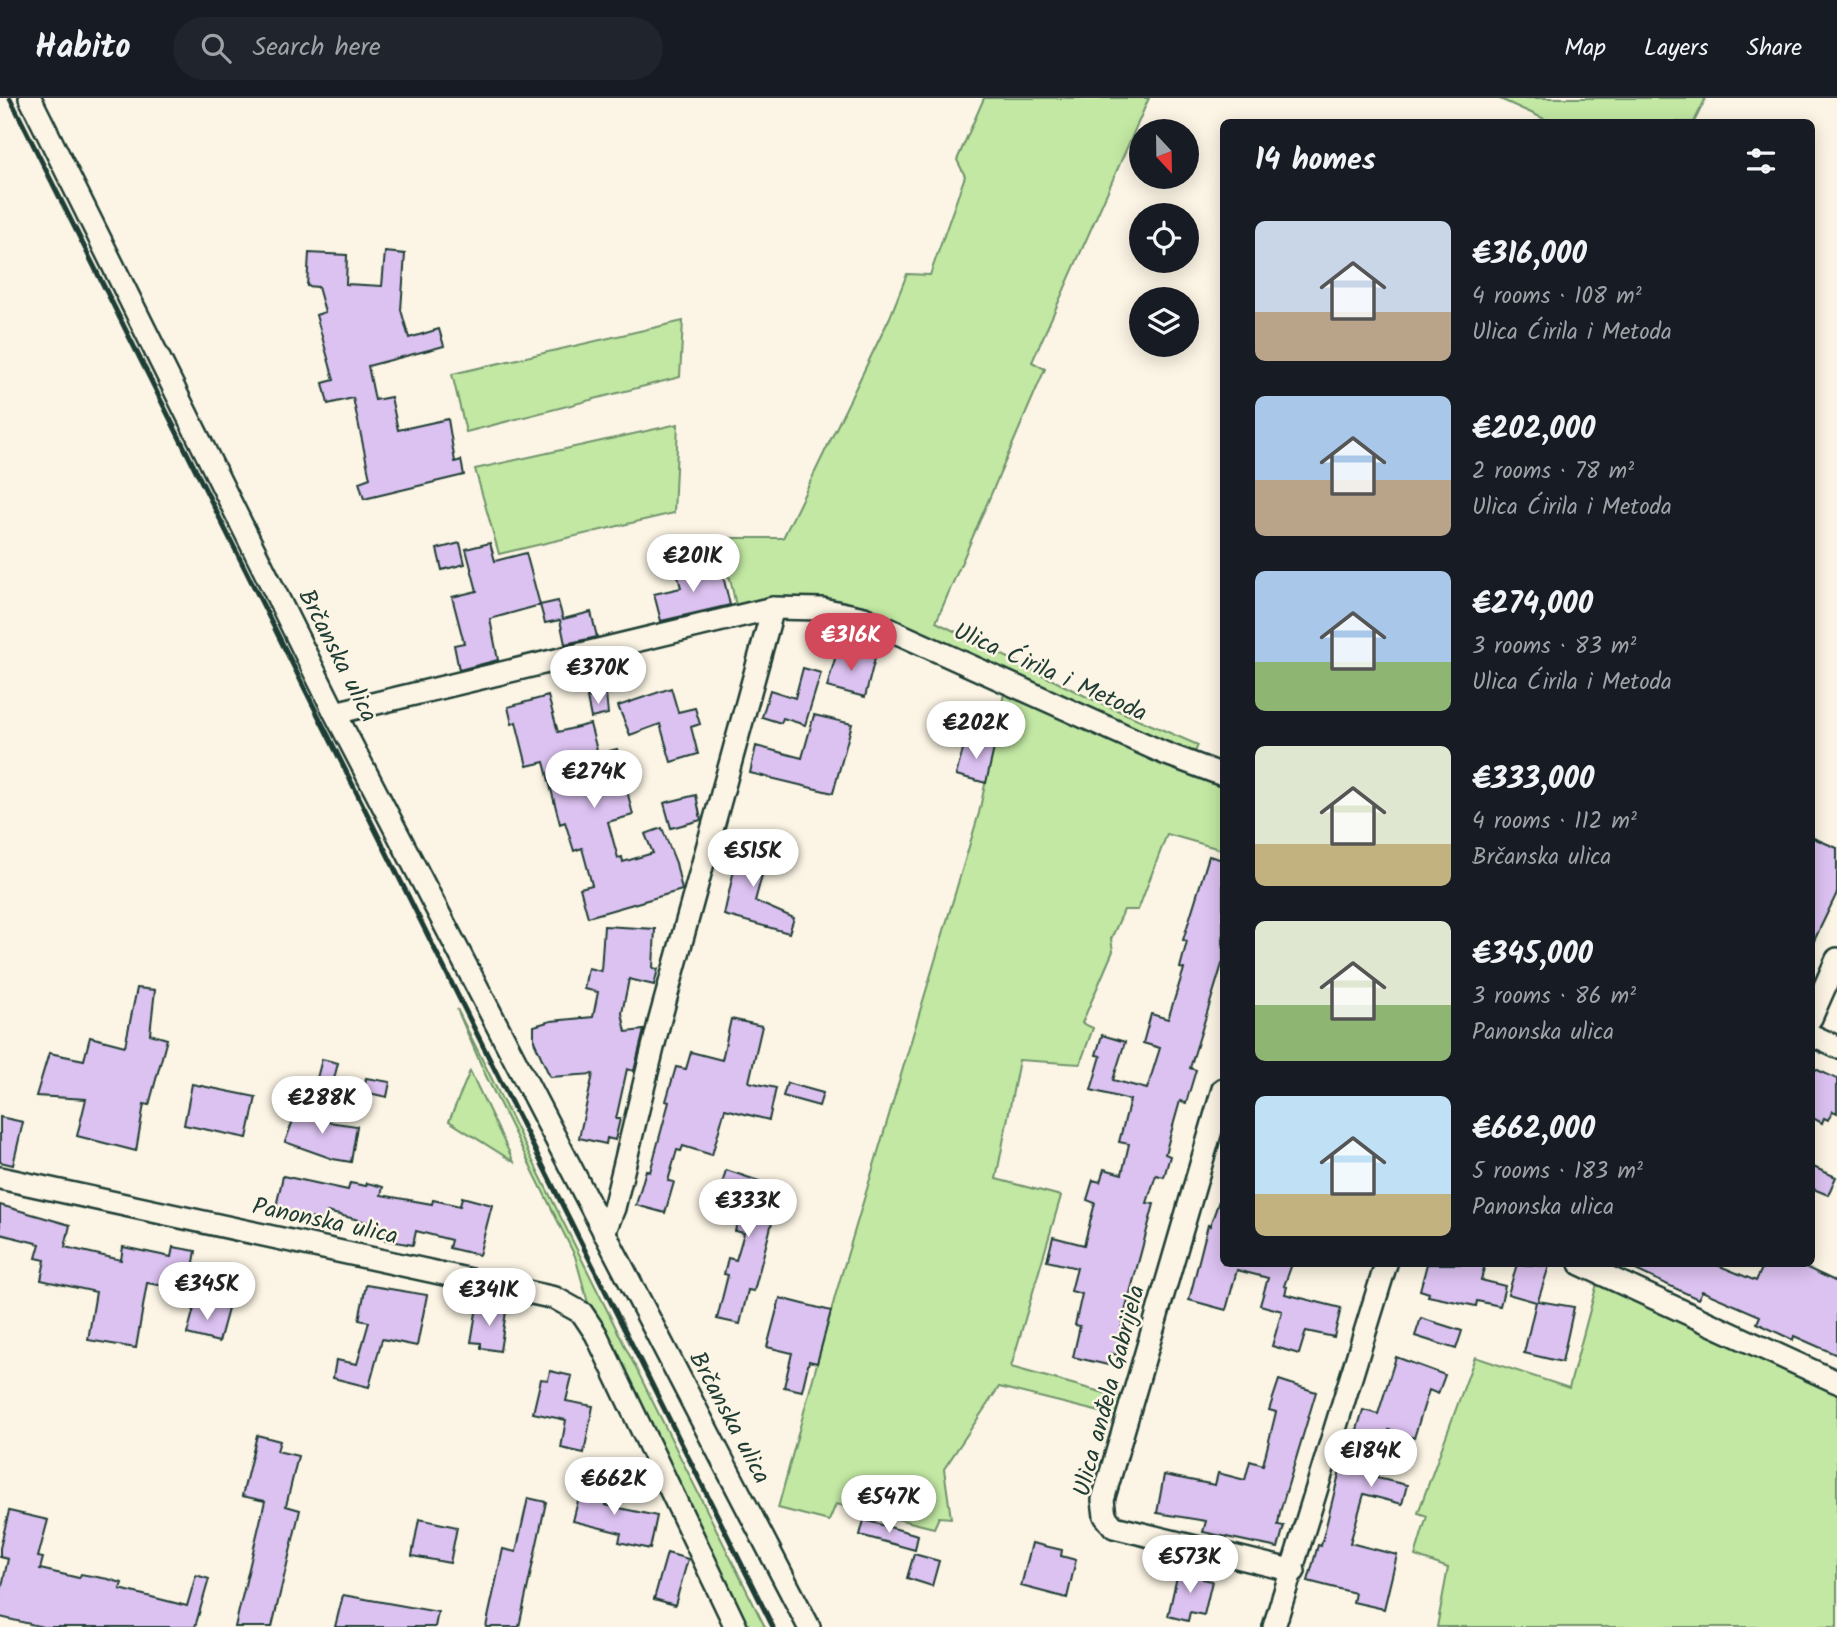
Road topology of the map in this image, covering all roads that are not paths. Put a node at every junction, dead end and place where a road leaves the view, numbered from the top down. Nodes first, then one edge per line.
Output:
1 (30, 98) edge
2 (773, 608) junction
3 (335, 713) junction
4 (1220, 774) edge
5 (1837, 959) edge
6 (1815, 1009) edge
7 (1815, 1037) edge
8 (1837, 1047) edge
9 (1220, 1102) edge
10 (0, 1178) edge
11 (604, 1233) junction
12 (1385, 1267) edge
13 (1587, 1267) edge
14 (1837, 1382) edge
15 (1294, 1571) junction
16 (736, 1627) edge
17 (809, 1627) edge
18 (1274, 1627) edge

1 - 3 street, Brčanska ulica
2 - 3 street, Ulica Ćirila i Metoda
2 - 4 street, Ulica Ćirila i Metoda
2 - 11 street
3 - 11 street, Brčanska ulica
5 - 6 street
7 - 8 street
9 - 15 street, Ulica anđela Gabrijela
10 - 16 street, Panonska ulica
11 - 17 street, Brčanska ulica
12 - 15 street
13 - 14 street
15 - 18 street

